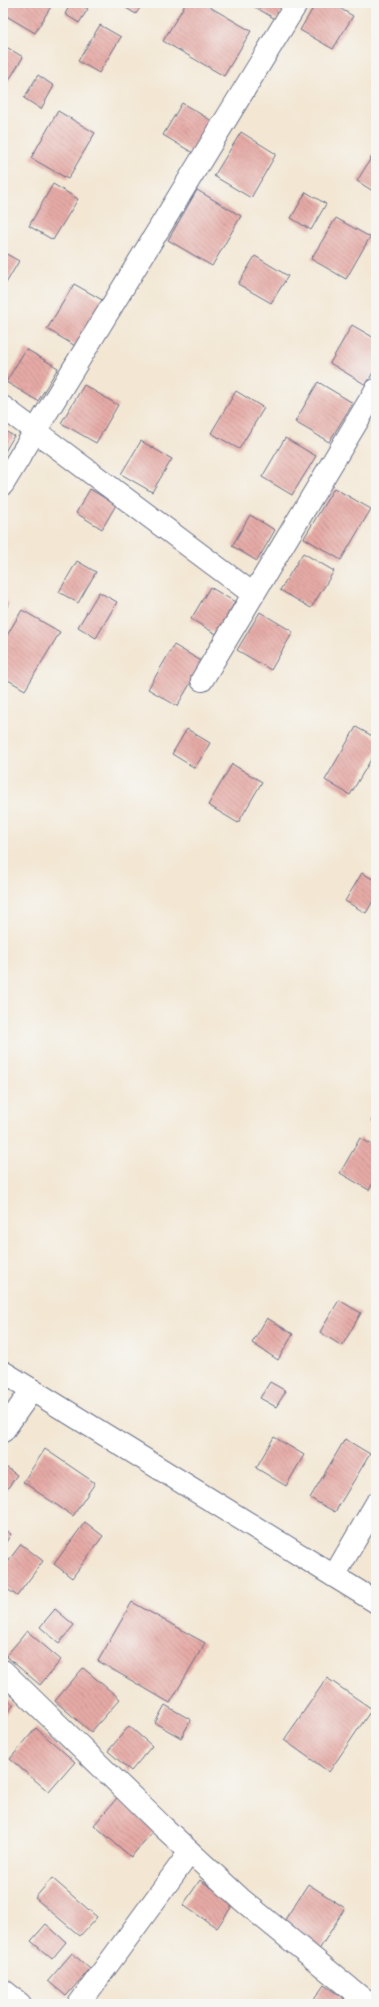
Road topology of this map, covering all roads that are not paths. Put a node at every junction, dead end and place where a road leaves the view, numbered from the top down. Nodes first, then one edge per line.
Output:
1 (297, 3) edge
2 (376, 390) edge
3 (3, 407) edge
4 (35, 430) junction
5 (3, 484) edge
6 (253, 594) junction
7 (202, 680) dead end
8 (3, 1372) edge
9 (32, 1390) junction
10 (3, 1431) edge
11 (376, 1504) edge
12 (334, 1576) junction
13 (376, 1602) edge
14 (3, 1672) edge
15 (190, 1852) junction
16 (3, 1990) edge
17 (20, 2004) edge
18 (79, 2004) edge
19 (369, 2004) edge

1 - 4 street
2 - 6 street
3 - 4 street
4 - 5 street
4 - 6 street
6 - 7 street
8 - 9 street
9 - 10 street
9 - 12 street
11 - 12 street
12 - 13 street
14 - 15 street
15 - 18 street
15 - 19 street
16 - 17 street

